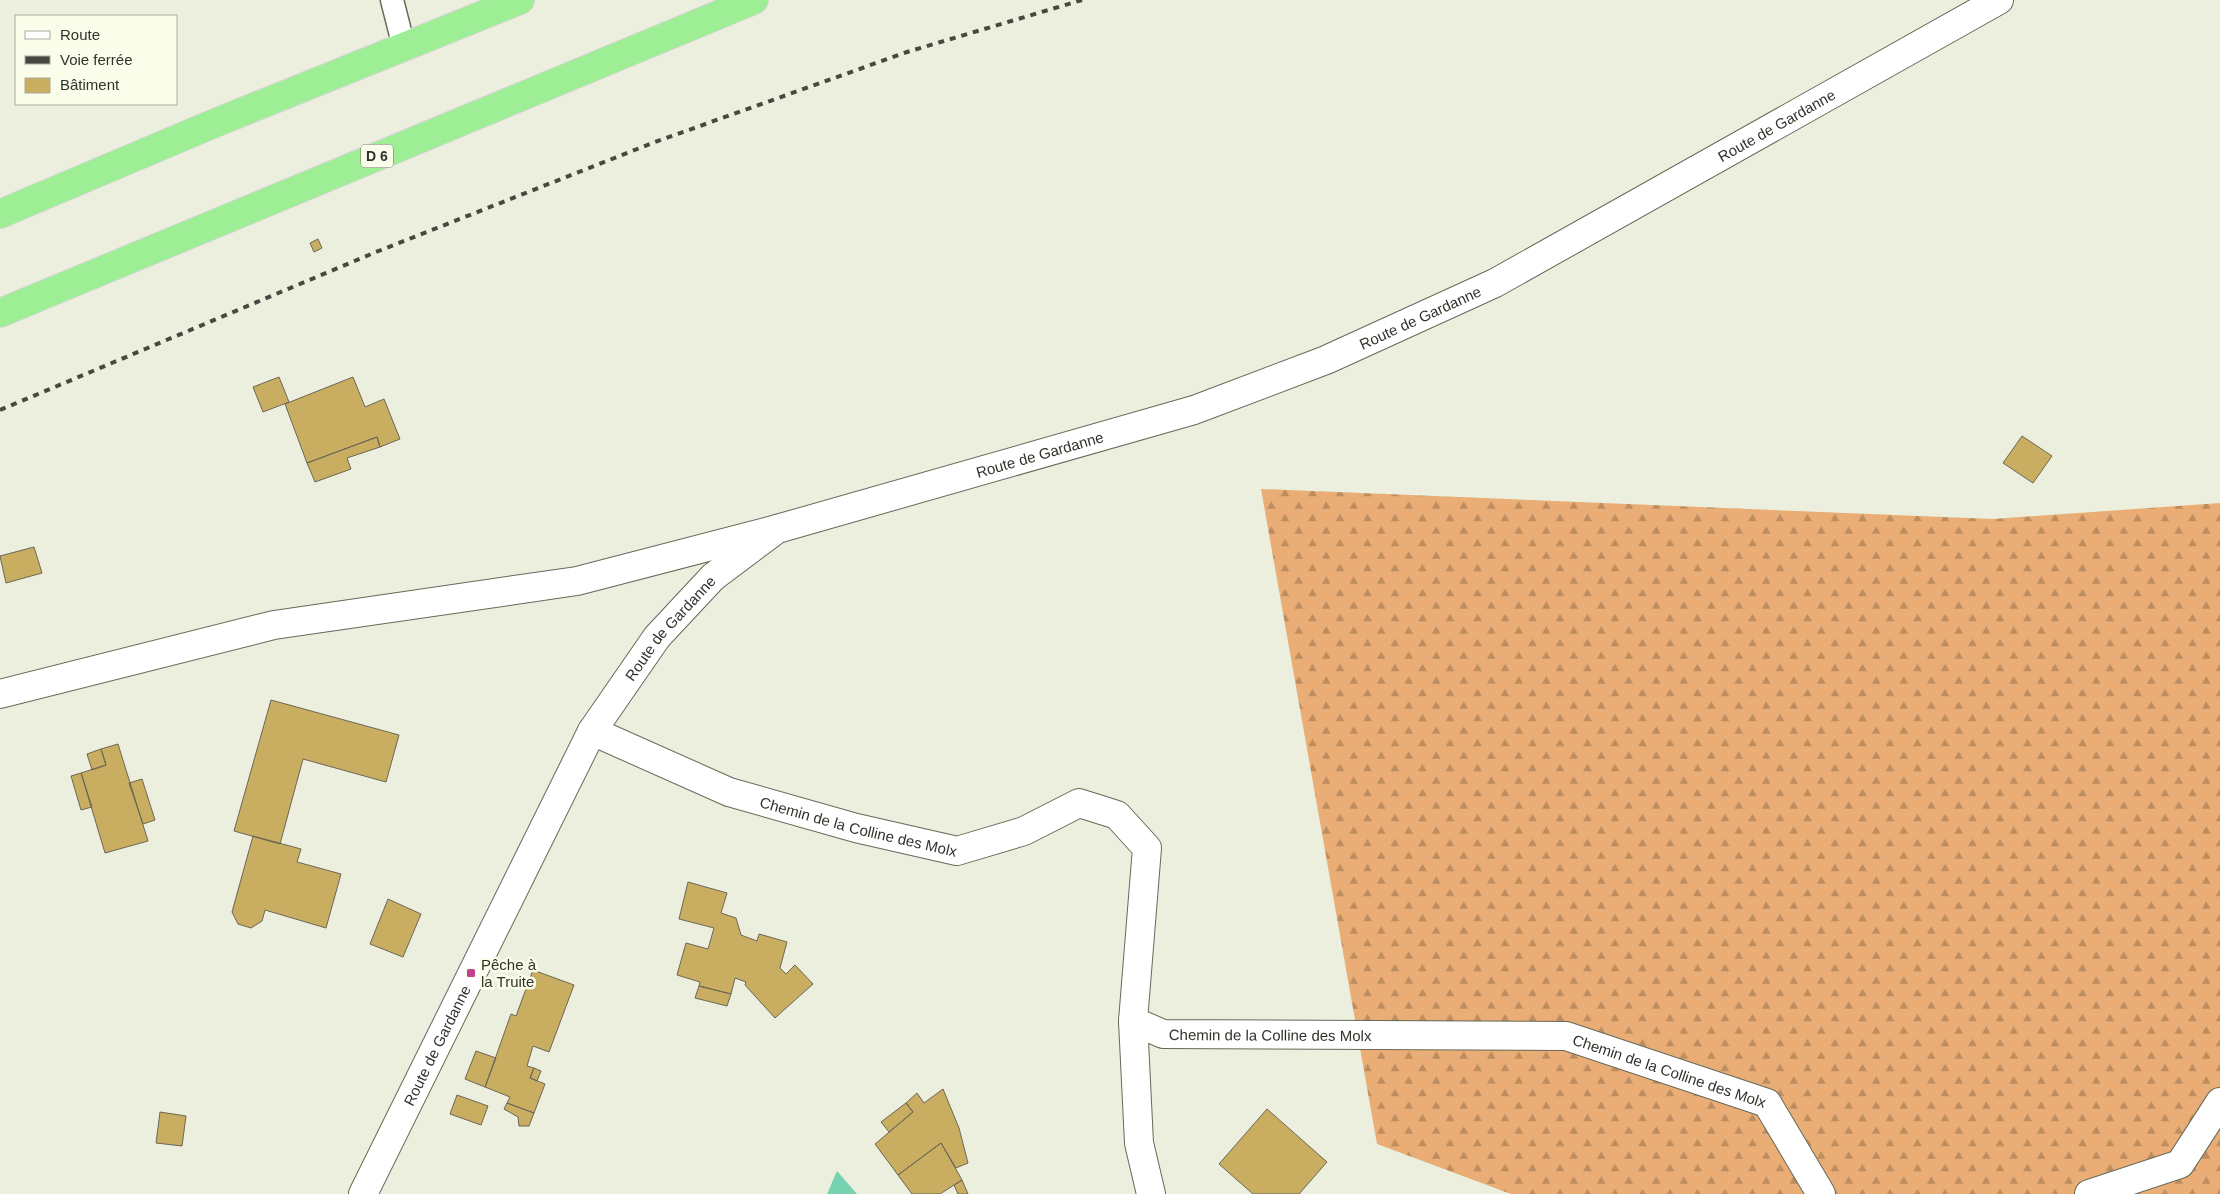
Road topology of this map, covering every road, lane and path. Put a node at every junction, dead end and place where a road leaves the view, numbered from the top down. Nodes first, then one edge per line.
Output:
1 (392, 0) edge
2 (520, 0) edge
3 (754, 0) edge
4 (2000, 0) edge
5 (404, 46) junction
6 (0, 214) edge
7 (0, 313) edge
8 (777, 529) junction
9 (0, 694) edge
10 (592, 731) junction
11 (1134, 1021) junction
12 (2220, 1102) edge
13 (362, 1194) edge
14 (1152, 1194) edge
15 (1822, 1194) edge
16 (2089, 1194) edge

1 - 5 lane
2 - 5 highway
3 - 7 highway, D 6
4 - 8 street, Route de Gardanne
5 - 6 highway
8 - 9 street
8 - 10 street, Route de Gardanne
10 - 11 street, Chemin de la Colline des Molx
10 - 13 street, Route de Gardanne
11 - 14 street
11 - 15 street, Chemin de la Colline des Molx
12 - 16 street

